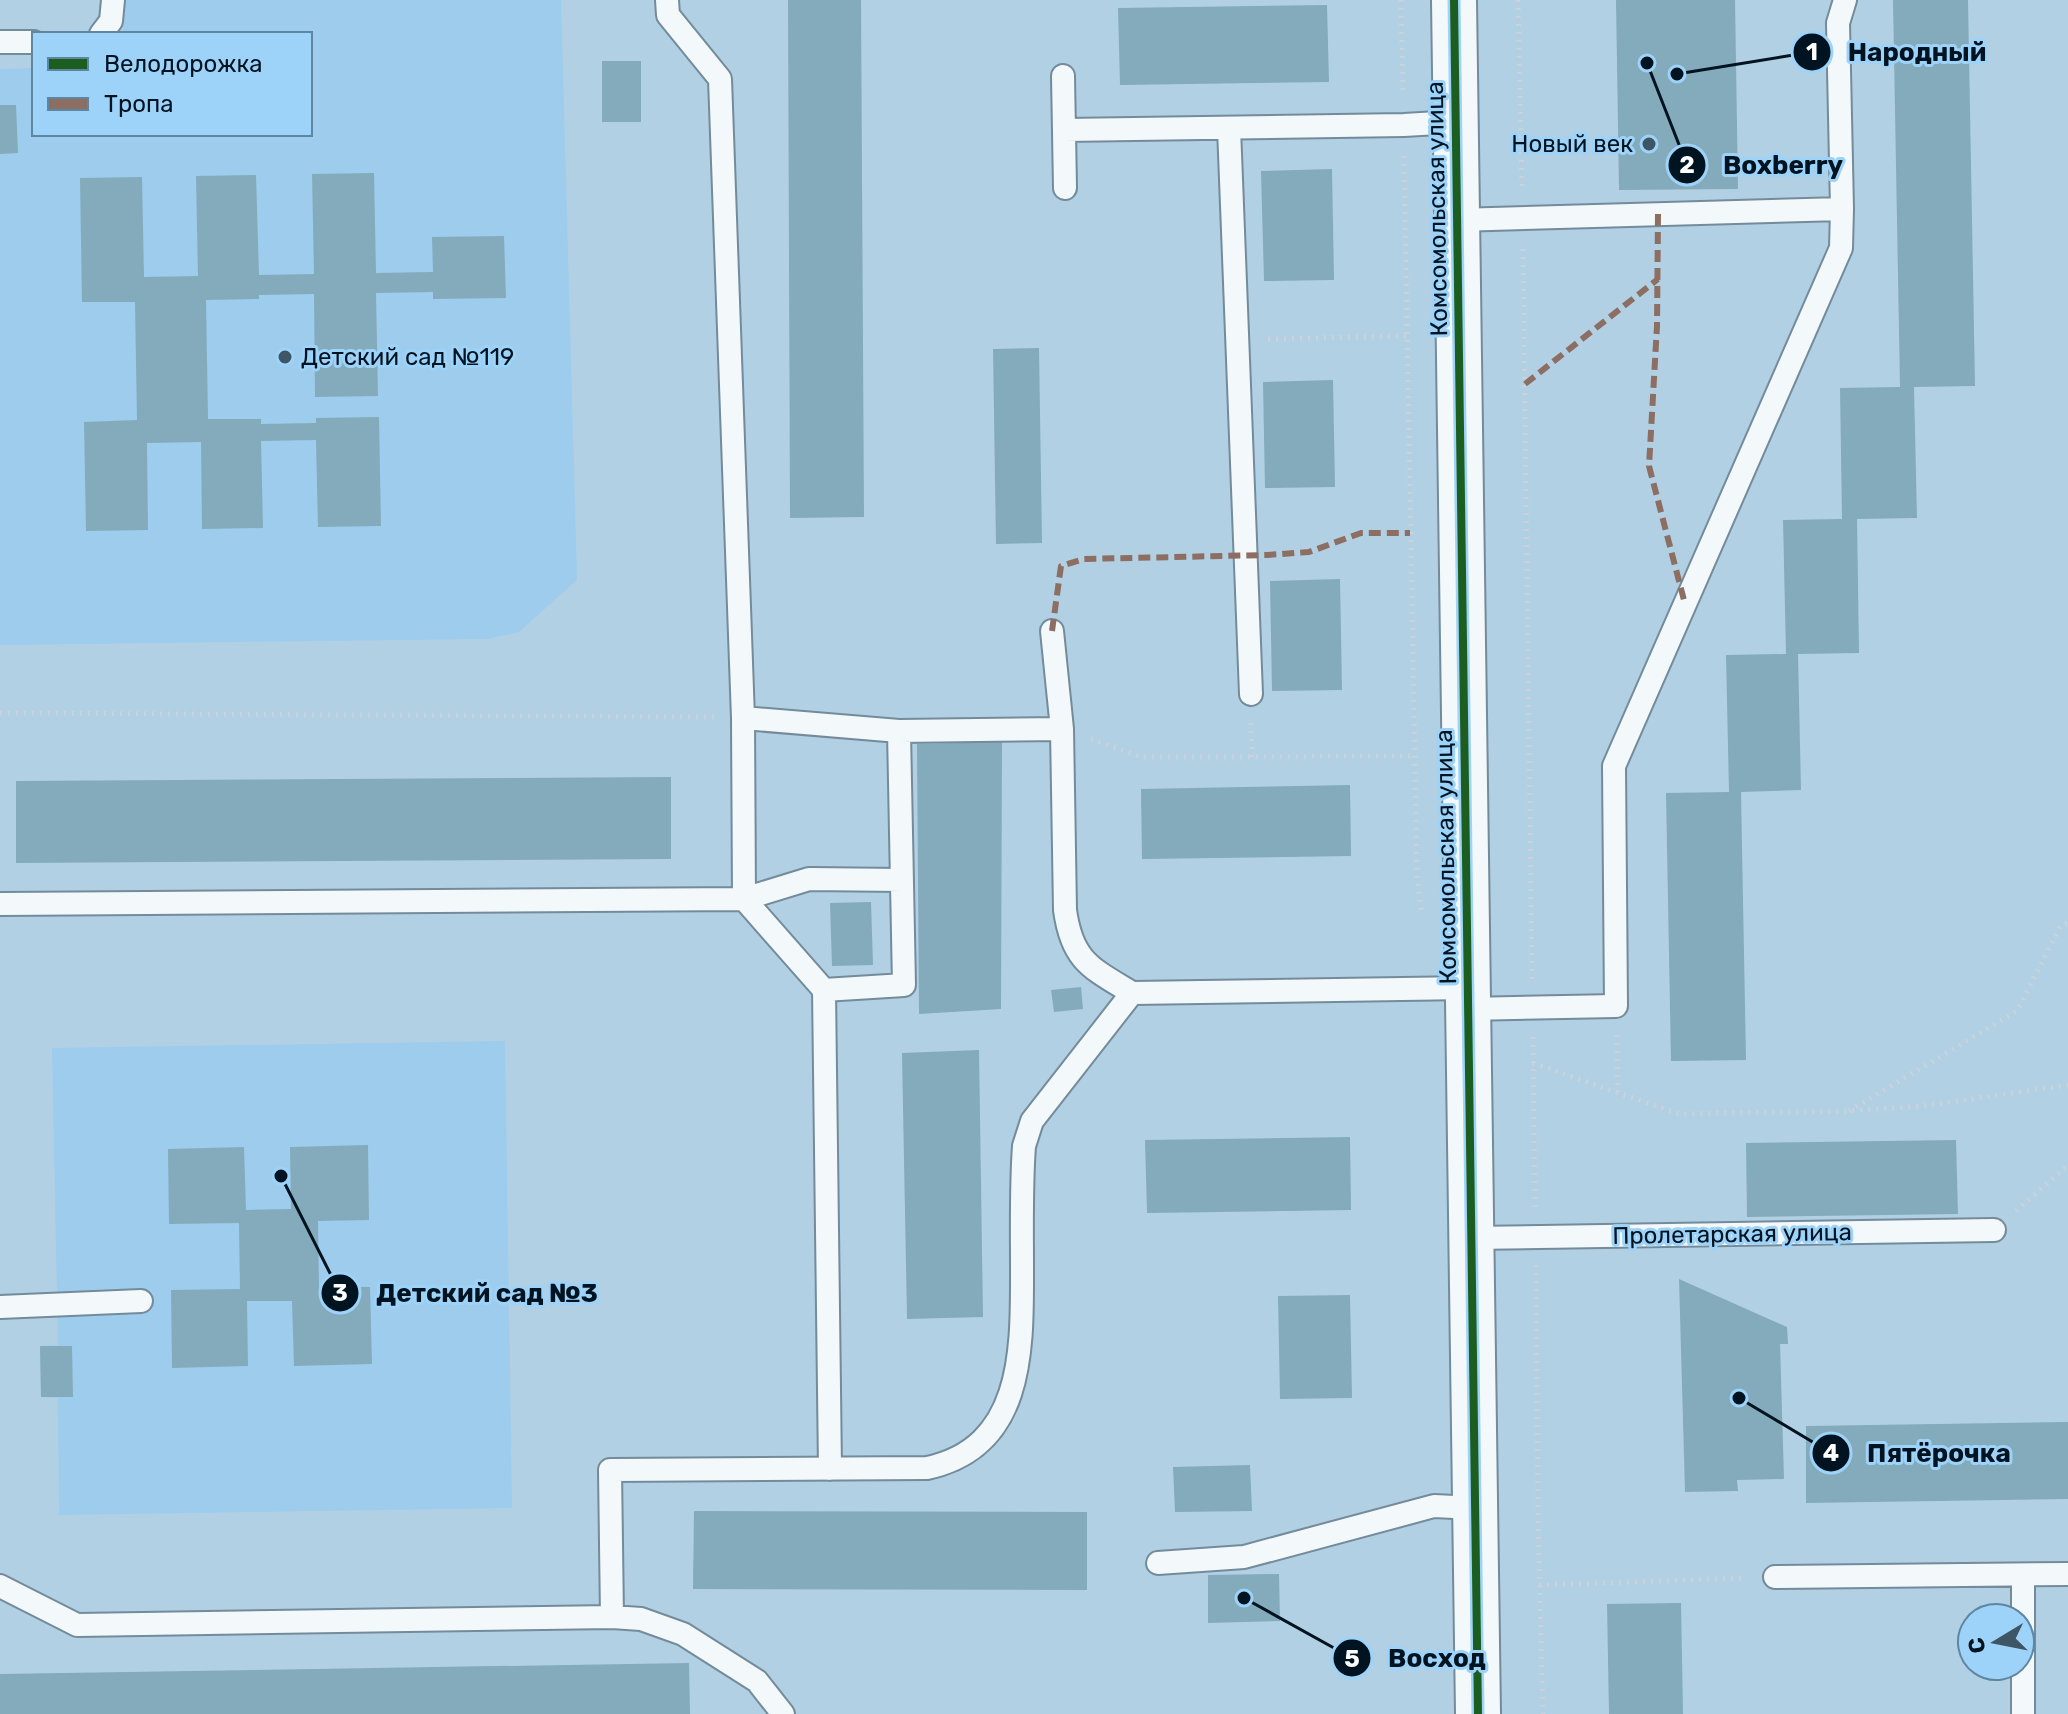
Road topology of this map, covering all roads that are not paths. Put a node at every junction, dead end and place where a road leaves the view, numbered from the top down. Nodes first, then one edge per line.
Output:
1 (113, 0) edge
2 (667, 0) edge
3 (1454, 0) edge
4 (1845, 0) edge
5 (103, 32) edge
6 (0, 42) edge
7 (32, 42) edge
8 (1063, 76) dead end
9 (1455, 122) junction
10 (1229, 128) junction
11 (1065, 130) junction
12 (1065, 188) dead end
13 (1842, 209) junction
14 (1457, 220) junction
15 (1052, 631) dead end
16 (1251, 694) dead end
17 (743, 718) junction
18 (1062, 729) junction
19 (899, 731) junction
20 (902, 880) junction
21 (744, 899) junction
22 (0, 904) edge
23 (824, 990) junction
24 (1132, 993) junction
25 (1468, 998) junction
26 (1994, 1230) road end
27 (1471, 1238) junction
28 (141, 1301) dead end
29 (0, 1307) edge
30 (830, 1469) junction
31 (1475, 1508) junction
32 (1158, 1563) dead end
33 (2068, 1574) edge
34 (2023, 1575) junction
35 (1775, 1577) road end
36 (0, 1586) edge
37 (612, 1617) junction
38 (783, 1714) edge
39 (1478, 1714) edge
40 (2023, 1714) edge

1 - 5 lane
2 - 17 lane
3 - 9 street, Комсомольская улица
4 - 13 lane
6 - 7 lane
8 - 11 lane
9 - 10 lane
9 - 14 street, Комсомольская улица
10 - 11 lane
10 - 16 lane
11 - 12 lane
13 - 14 lane
13 - 25 lane
14 - 25 street, Комсомольская улица
15 - 18 lane
17 - 19 lane
17 - 21 lane
18 - 19 lane
18 - 24 lane
19 - 20 lane
20 - 21 lane
20 - 23 lane
21 - 22 lane
21 - 23 lane
23 - 30 lane
24 - 25 lane
24 - 30 lane
25 - 27 street, Комсомольская улица
26 - 27 lane, Пролетарская улица
27 - 31 street, Комсомольская улица
28 - 29 lane
30 - 37 lane
31 - 32 lane
31 - 39 street, Комсомольская улица
33 - 34 lane
34 - 35 lane
34 - 40 lane
36 - 37 lane
37 - 38 lane

